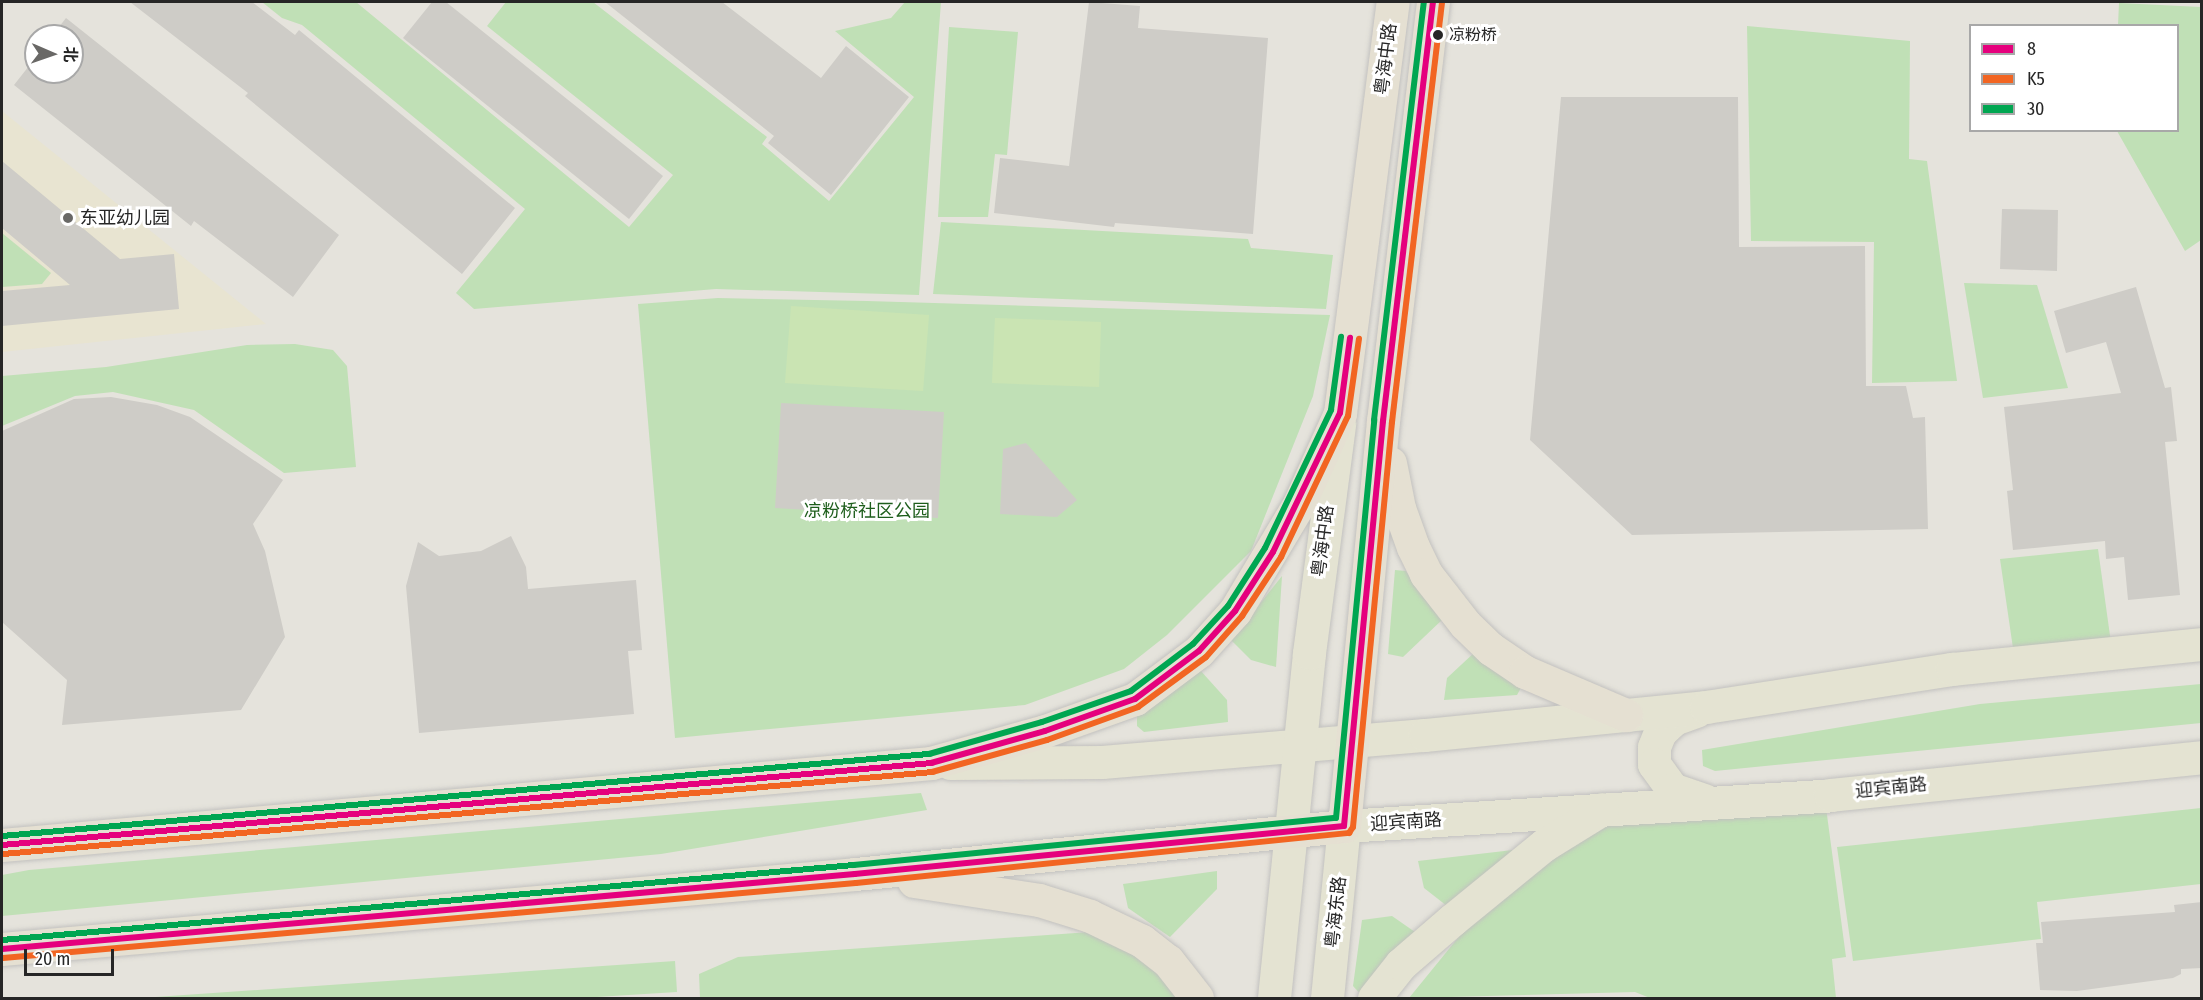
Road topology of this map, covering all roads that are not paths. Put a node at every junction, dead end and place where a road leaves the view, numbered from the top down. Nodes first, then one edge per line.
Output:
1 (1393, 2) edge
2 (1433, 2) edge
3 (1340, 413) junction
4 (1383, 420) junction
5 (2202, 644) edge
6 (1706, 707) junction
7 (1626, 715) junction
8 (1353, 741) junction
9 (1299, 746) junction
10 (2202, 757) edge
11 (932, 763) junction
12 (1713, 802) junction
13 (1604, 808) junction
14 (1344, 826) junction
15 (1291, 832) junction
16 (2, 846) edge
17 (855, 874) junction
18 (2, 949) edge
19 (1197, 999) edge
20 (1274, 999) edge
21 (1327, 999) edge
22 (1374, 999) edge

1 - 3 highway, 粤海中路
2 - 4 highway
3 - 9 main road, 粤海中路
3 - 11 highway
4 - 7 highway
4 - 8 highway
5 - 6 main road
6 - 7 main road
6 - 12 main road
7 - 8 main road
8 - 9 main road
8 - 14 highway
9 - 11 main road
9 - 15 main road, 粤海中路
10 - 12 main road, 迎宾南路
11 - 16 highway
12 - 13 main road, 迎宾南路
13 - 14 main road, 迎宾南路
13 - 22 main road
14 - 15 highway, 迎宾南路
14 - 21 main road, 粤海东路
15 - 17 highway, 迎宾南路
15 - 20 main road
17 - 18 highway, 迎宾南路
17 - 19 highway

